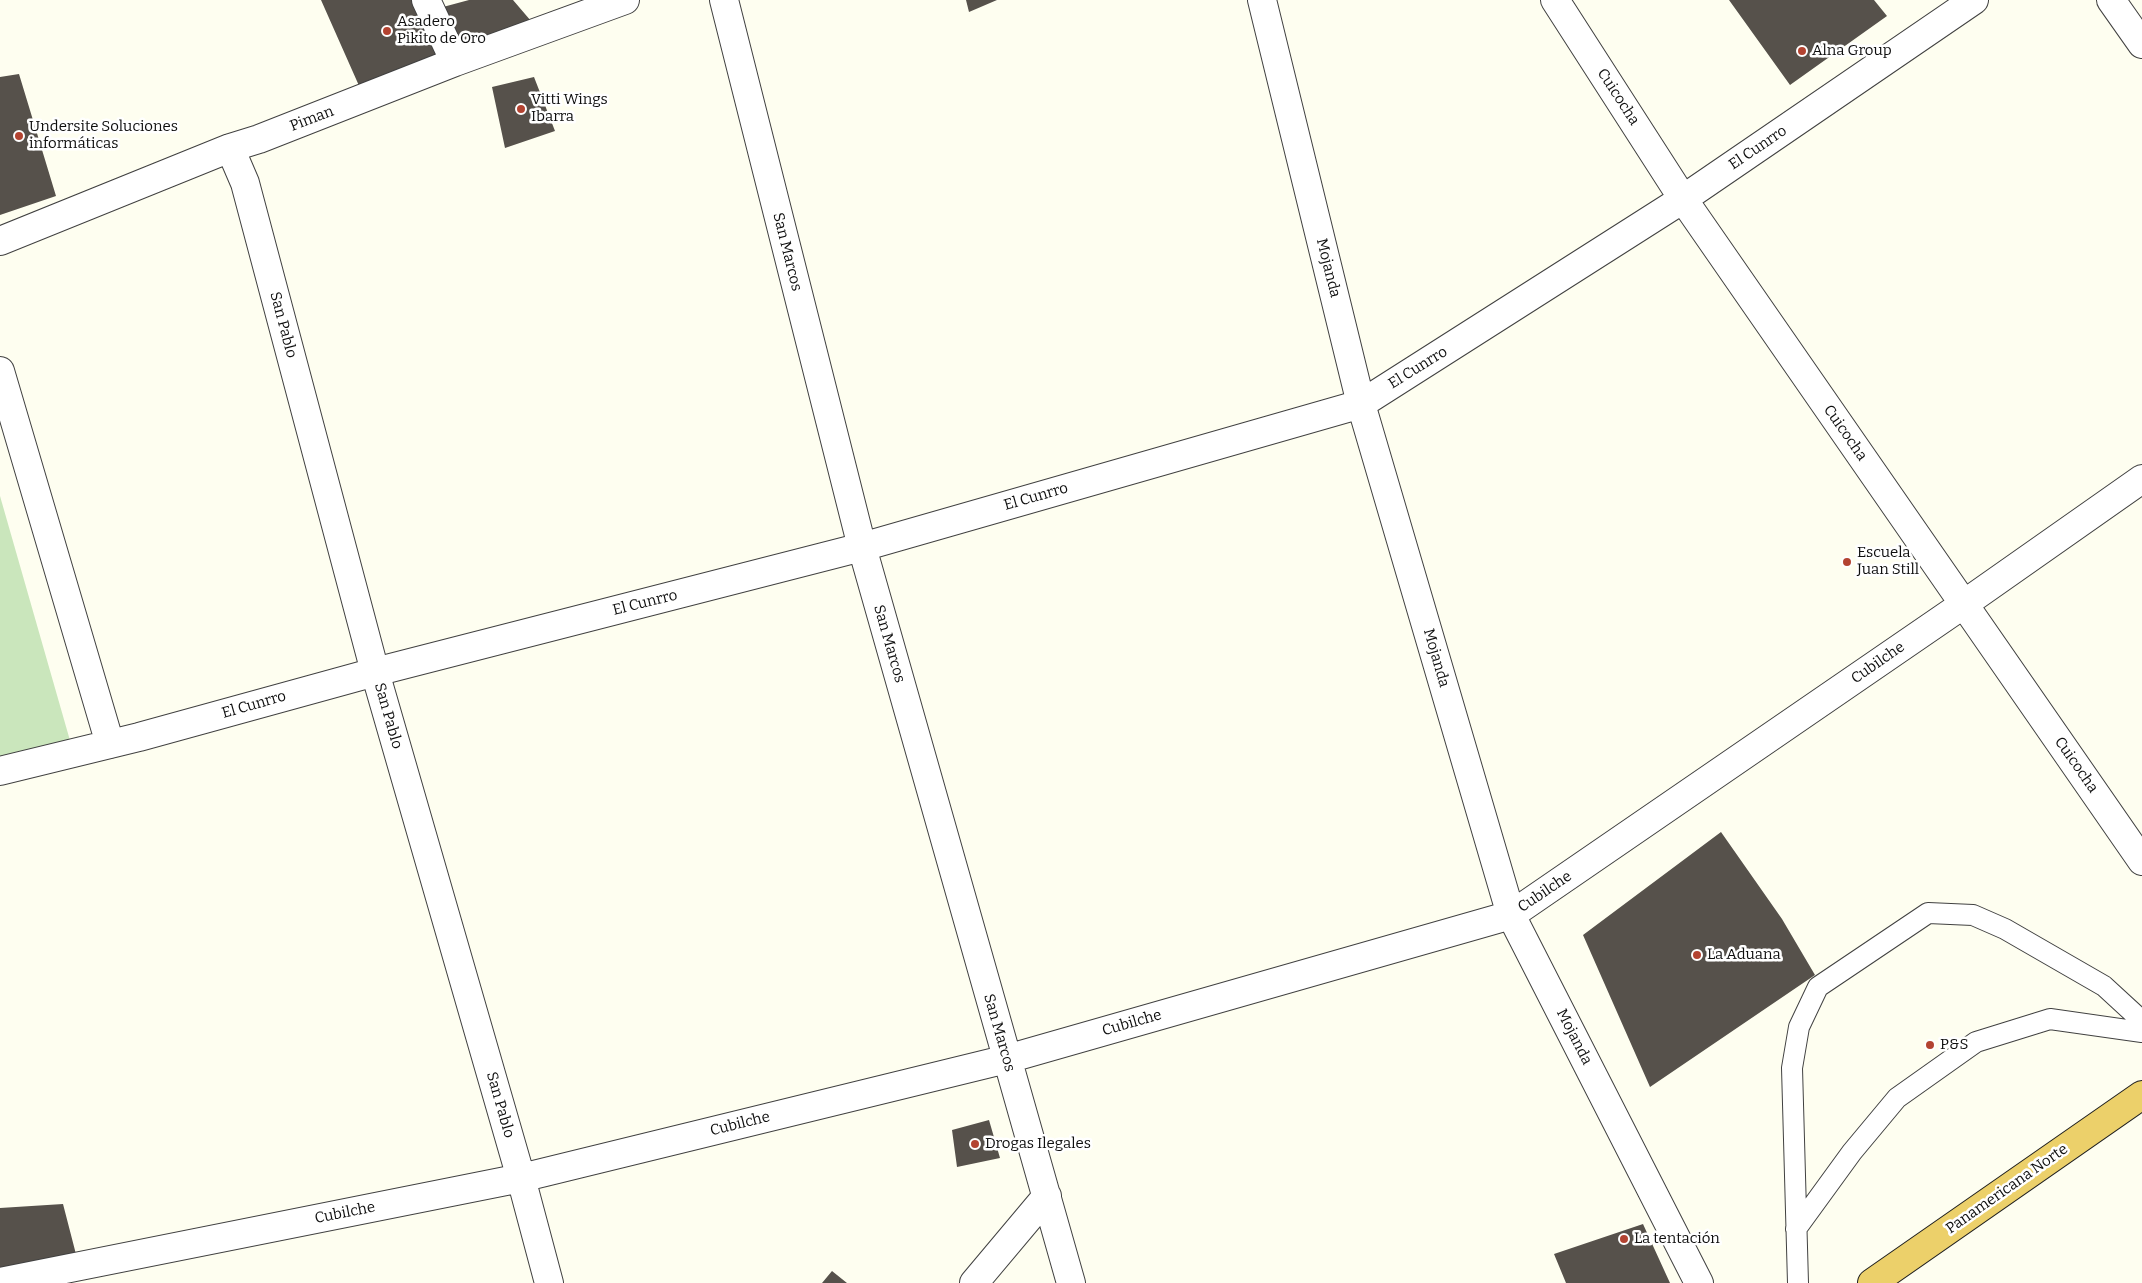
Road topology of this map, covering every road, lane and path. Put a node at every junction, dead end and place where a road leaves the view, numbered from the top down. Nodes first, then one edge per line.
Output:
1 (426, 0) edge
2 (625, 0) edge
3 (724, 0) edge
4 (1262, 0) edge
5 (1555, 0) edge
6 (1974, 0) edge
7 (2111, 0) edge
8 (2142, 44) edge
9 (455, 62) junction
10 (230, 148) junction
11 (1683, 199) junction
12 (0, 241) edge
13 (0, 371) edge
14 (1361, 404) junction
15 (2142, 479) edge
16 (862, 547) junction
17 (1964, 604) junction
18 (375, 672) junction
19 (110, 744) junction
20 (0, 771) edge
21 (2142, 861) edge
22 (1511, 914) junction
23 (2142, 1021) edge
24 (2142, 1032) edge
25 (1007, 1059) junction
26 (2142, 1095) edge
27 (521, 1178) junction
28 (1047, 1196) junction
29 (1796, 1229) junction
30 (0, 1282) edge
31 (549, 1283) edge
32 (974, 1283) edge
33 (1071, 1283) edge
34 (1699, 1283) edge
35 (1798, 1283) edge
36 (1872, 1283) edge

1 - 9 street
2 - 9 street, Piman
3 - 16 street, San Marcos
4 - 14 street, Mojanda
5 - 11 street, Cuicocha
6 - 11 street, El Cunrro
7 - 8 street
9 - 10 street, Piman
10 - 12 street, Piman
10 - 18 street, San Pablo
11 - 14 street, El Cunrro
11 - 17 street, Cuicocha
13 - 19 street
14 - 16 street, El Cunrro
14 - 22 street, Mojanda
15 - 17 street, Cubilche
16 - 18 street, El Cunrro
16 - 25 street, San Marcos
17 - 21 street, Cuicocha
17 - 22 street, Cubilche
18 - 19 street, El Cunrro
18 - 27 street, San Pablo
19 - 20 street, El Cunrro
22 - 25 street, Cubilche
22 - 34 street, Mojanda
23 - 29 lane
24 - 29 lane
25 - 27 street, Cubilche
25 - 28 street, San Marcos
26 - 36 highway, Panamericana Norte
27 - 30 street, Cubilche
27 - 31 street, San Pablo
28 - 32 street
28 - 33 street, San Marcos
29 - 35 lane

